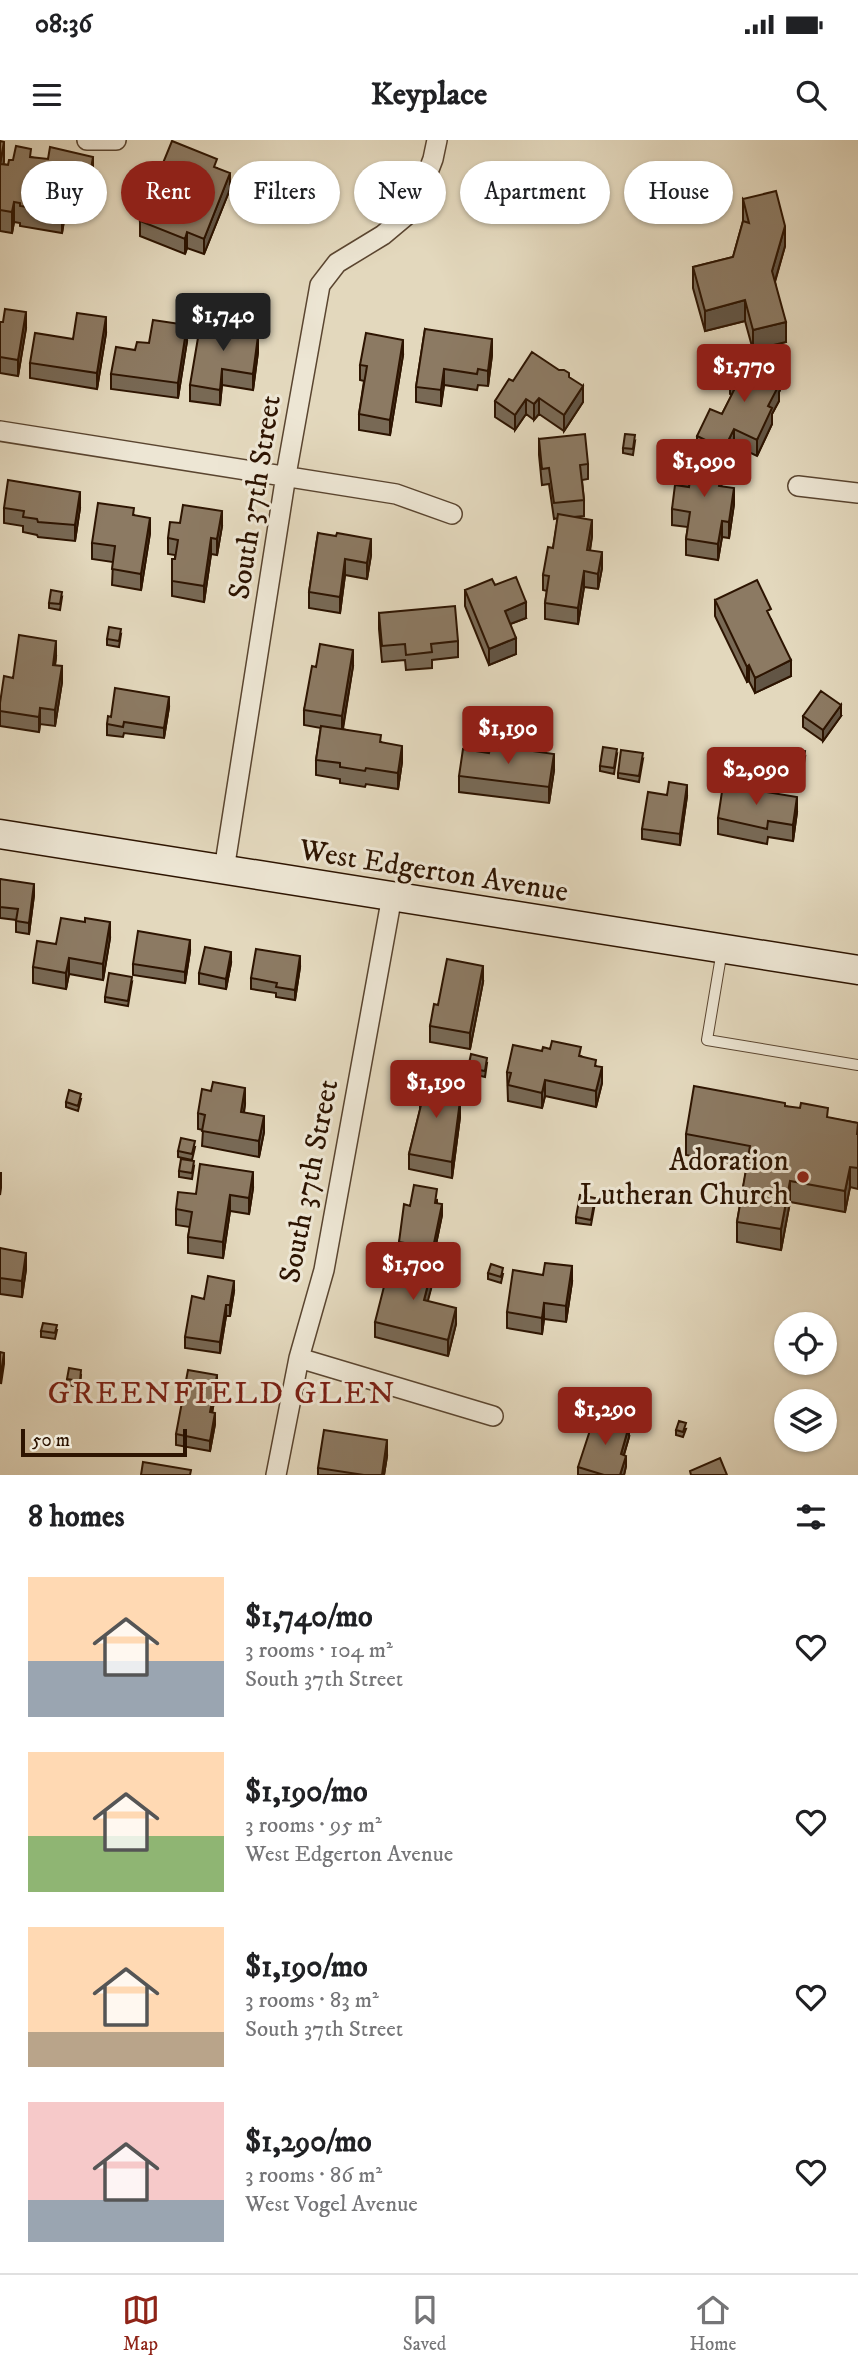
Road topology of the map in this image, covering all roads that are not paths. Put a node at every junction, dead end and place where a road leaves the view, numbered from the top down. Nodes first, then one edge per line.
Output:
1 (87, 140) edge
2 (116, 140) edge
3 (437, 140) edge
4 (0, 431) edge
5 (286, 475) junction
6 (798, 486) dead end
7 (858, 493) edge
8 (452, 514) dead end
9 (0, 834) edge
10 (224, 870) junction
11 (392, 896) junction
12 (722, 949) junction
13 (858, 970) edge
14 (858, 1065) edge
15 (299, 1358) junction
16 (493, 1416) dead end
17 (276, 1475) edge

1 - 2 street
3 - 5 street, South 37th Street
4 - 5 street
5 - 8 street
5 - 10 street, South 37th Street
6 - 7 street
9 - 10 street, West Edgerton Avenue
10 - 11 street, West Edgerton Avenue
11 - 12 street, West Edgerton Avenue
11 - 15 street, South 37th Street
12 - 13 street, West Edgerton Avenue
12 - 14 lane
15 - 16 street
15 - 17 street, South 37th Street

